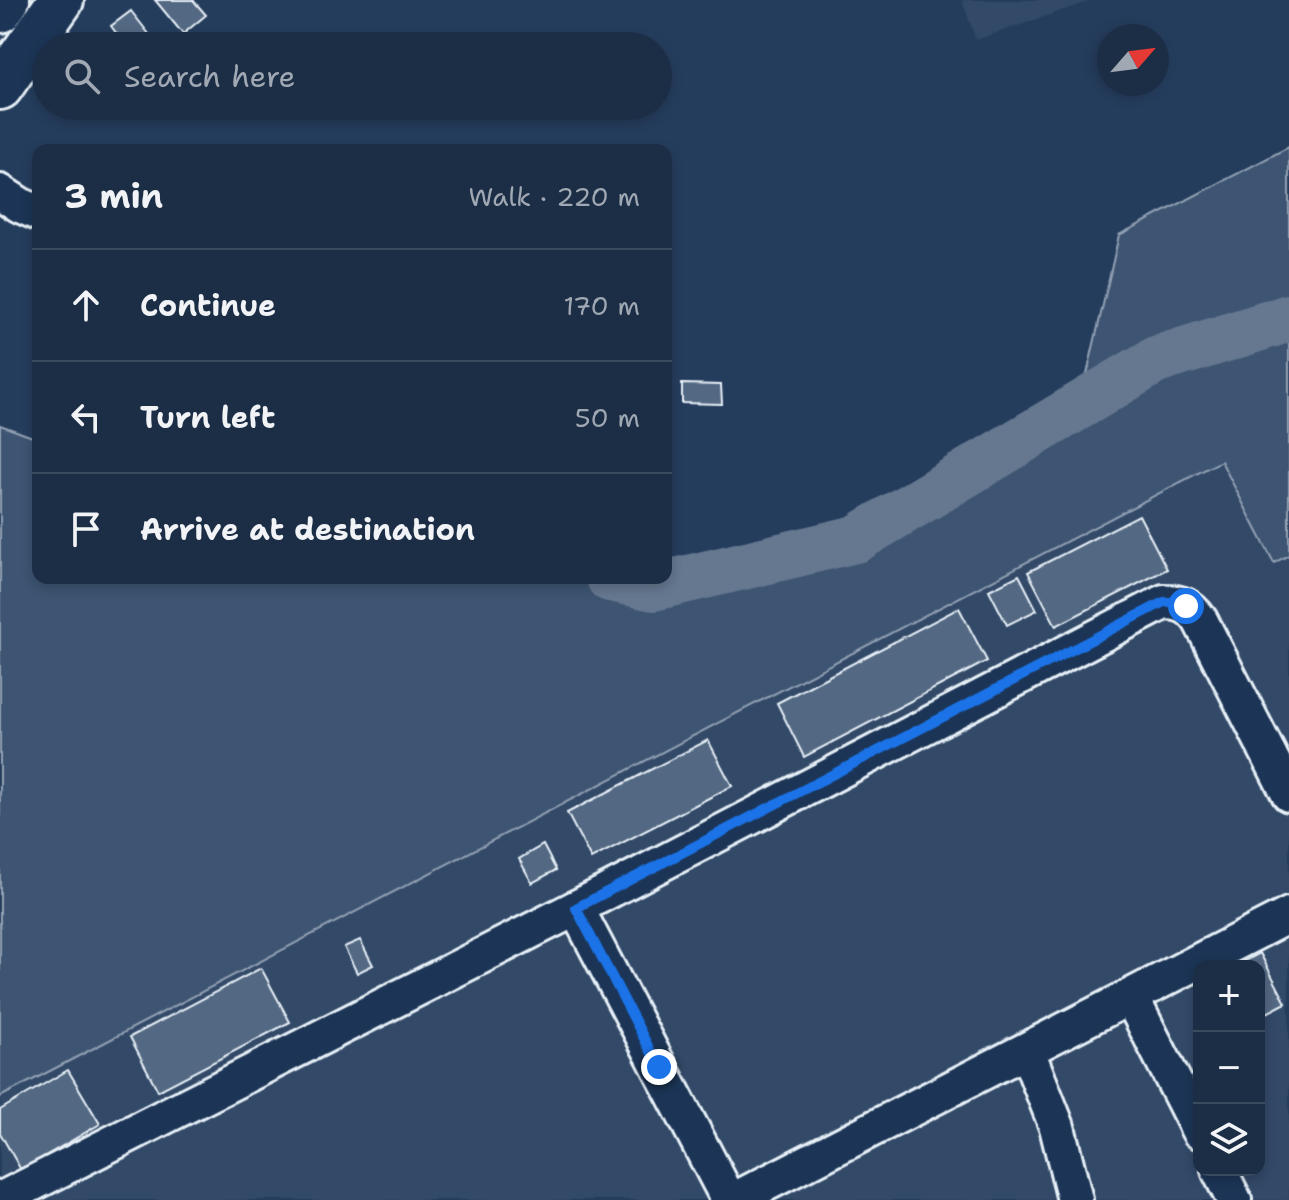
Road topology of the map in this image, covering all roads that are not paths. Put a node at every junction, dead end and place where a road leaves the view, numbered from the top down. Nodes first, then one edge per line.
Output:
1 (7, 0) edge
2 (61, 0) edge
3 (0, 10) edge
4 (39, 32) edge
5 (32, 41) edge
6 (0, 87) edge
7 (0, 192) edge
8 (32, 210) edge
9 (1289, 794) edge
10 (576, 908) junction
11 (1289, 915) edge
12 (1131, 997) junction
13 (1027, 1051) junction
14 (1193, 1119) edge
15 (1222, 1176) edge
16 (0, 1200) edge
17 (731, 1200) edge
18 (1075, 1200) edge
19 (1234, 1200) edge

1 - 3 main road
2 - 4 main road
5 - 6 main road
7 - 8 street
9 - 10 street
10 - 16 street
10 - 17 street
11 - 12 street
12 - 13 street
12 - 14 street
13 - 17 street
13 - 18 street
15 - 19 street

